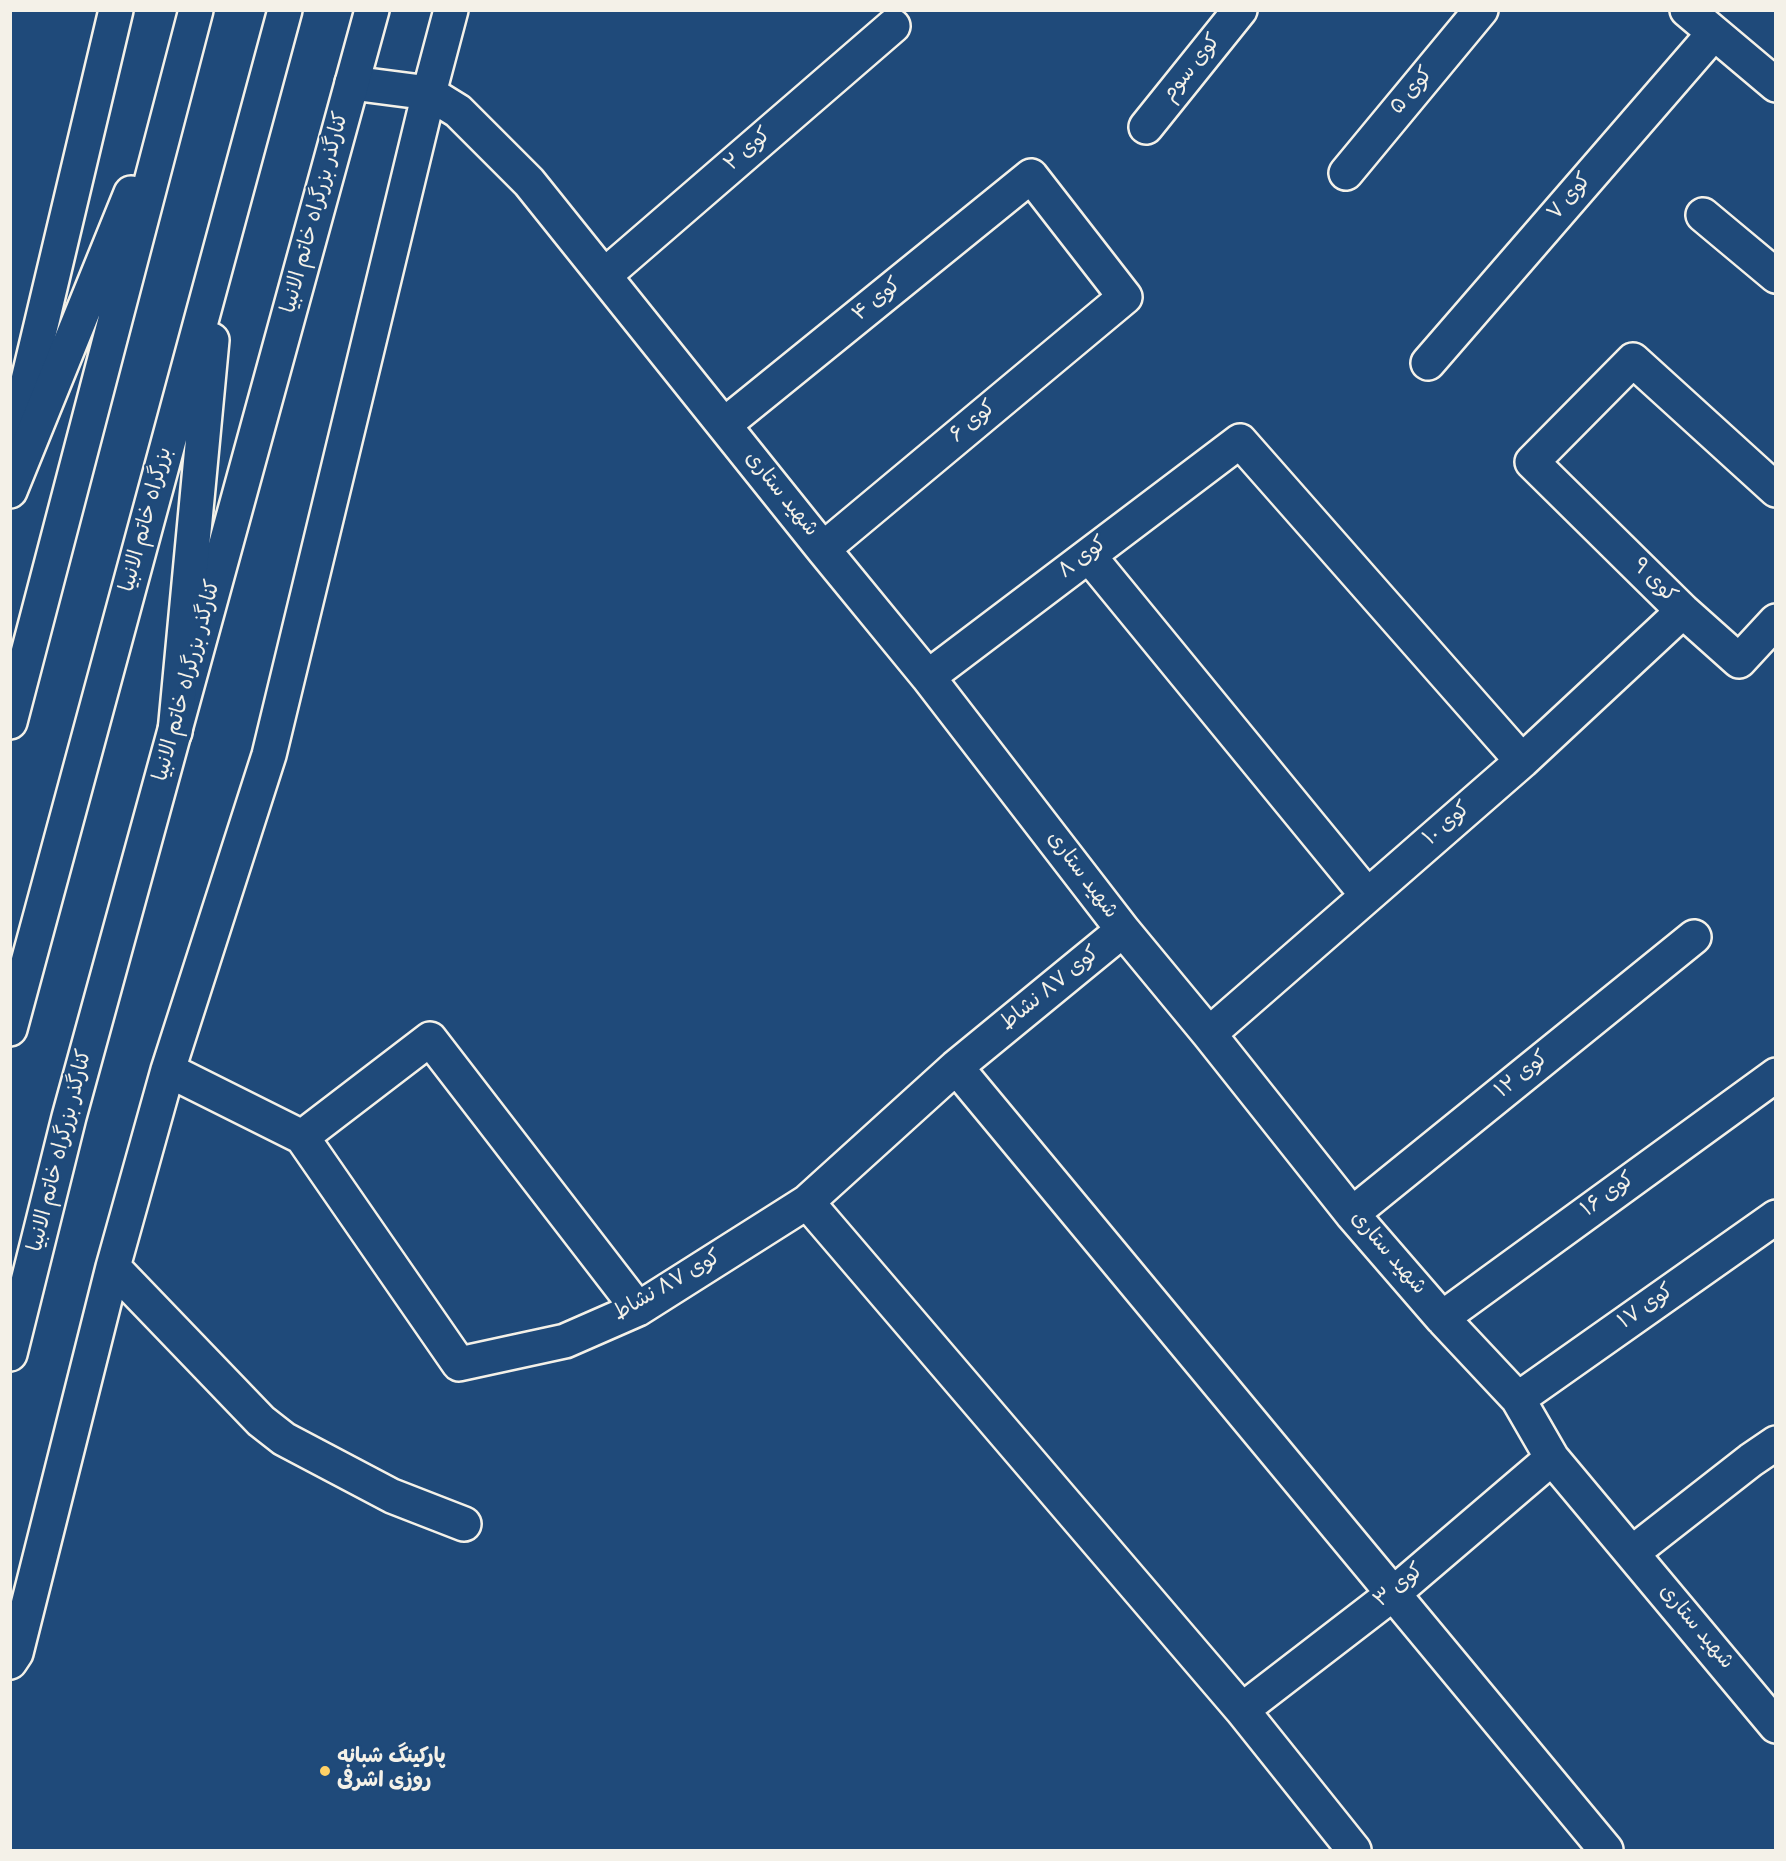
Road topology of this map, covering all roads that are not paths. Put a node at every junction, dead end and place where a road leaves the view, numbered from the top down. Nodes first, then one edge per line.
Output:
1 (116, 10) edge
2 (196, 10) edge
3 (285, 10) edge
4 (372, 10) edge
5 (451, 10) edge
6 (1240, 10) edge
7 (1481, 10) edge
8 (1687, 10) edge
9 (893, 26) dead end
10 (1714, 33) junction
11 (182, 69) junction
12 (352, 83) junction
13 (1776, 85) edge
14 (429, 93) junction
15 (1146, 127) dead end
16 (1346, 173) dead end
17 (1703, 215) dead end
18 (221, 247) junction
19 (605, 275) junction
20 (1776, 276) edge
21 (1125, 297) joint
22 (1428, 363) dead end
23 (724, 425) junction
24 (10, 456) edge
25 (1776, 489) edge
26 (10, 491) edge
27 (823, 549) junction
28 (1089, 556) junction
29 (1683, 611) junction
30 (1776, 621) edge
31 (928, 677) junction
32 (10, 722) edge
33 (175, 732) junction
34 (1522, 761) junction
35 (1367, 895) junction
36 (1123, 930) junction
37 (1694, 937) dead end
38 (10, 1029) edge
39 (1209, 1034) junction
40 (956, 1067) junction
41 (168, 1070) junction
42 (1776, 1074) edge
43 (302, 1137) junction
44 (807, 1203) junction
45 (1352, 1214) junction
46 (1776, 1217) edge
47 (113, 1267) junction
48 (638, 1309) junction
49 (1442, 1318) junction
50 (10, 1354) edge
51 (1518, 1400) junction
52 (1776, 1443) edge
53 (1552, 1458) junction
54 (464, 1524) dead end
55 (1632, 1553) junction
56 (1394, 1593) junction
57 (10, 1662) edge
58 (1242, 1710) junction
59 (1776, 1726) edge
60 (1354, 1851) edge
61 (1606, 1851) edge

1 - 24 main road
2 - 11 main road
3 - 18 main road, بزرگراه خاتم الانبیا
4 - 12 main road, کنارگذر بزرگراه خاتم الانبیا
5 - 14 main road
6 - 15 main road, کوی سوم
7 - 16 main road, کوی ۵
8 - 10 main road
9 - 19 main road, کوی ۲
10 - 13 main road
10 - 22 main road, کوی ۷
11 - 26 main road
11 - 32 main road
12 - 14 main road, شهید ستاری
12 - 33 main road, کنارگذر بزرگراه خاتم الانبیا
14 - 19 main road, شهید ستاری
14 - 41 main road
17 - 20 main road
18 - 33 main road
18 - 38 main road, بزرگراه خاتم الانبیا
19 - 23 main road, شهید ستاری
21 - 23 main road, کوی ۴
21 - 27 main road, کوی ۶
23 - 27 main road, شهید ستاری
25 - 29 main road, کوی ۹
27 - 31 main road, شهید ستاری
28 - 31 main road, کوی ۸
28 - 34 main road, کوی ۸
28 - 35 main road
29 - 30 main road, کوی ۹
29 - 34 main road, کوی ۱۰
31 - 36 main road, شهید ستاری
33 - 50 main road, کنارگذر بزرگراه خاتم الانبیا
34 - 35 main road, کوی ۱۰
35 - 39 main road, کوی ۱۰
36 - 39 main road, شهید ستاری
36 - 40 main road, کوی ۸۷ نشاط
37 - 45 main road, کوی ۱۲
39 - 45 main road, شهید ستاری
40 - 44 main road, کوی ۸۷ نشاط
40 - 56 main road
41 - 43 main road, کوی ۸۷ نشاط
41 - 47 main road
42 - 49 main road, کوی ۱۶
43 - 48 main road, کوی ۸۷ نشاط
43 - 48 main road
44 - 48 main road, کوی ۸۷ نشاط
44 - 58 main road
45 - 49 main road, شهید ستاری
46 - 51 main road, کوی ۱۷
47 - 54 main road
47 - 57 main road
49 - 51 main road, شهید ستاری
51 - 53 main road, شهید ستاری
52 - 55 main road
53 - 55 main road, شهید ستاری
53 - 56 main road, کوی ۳
55 - 59 main road, شهید ستاری
56 - 58 main road, کوی ۳
56 - 61 main road
58 - 60 main road

